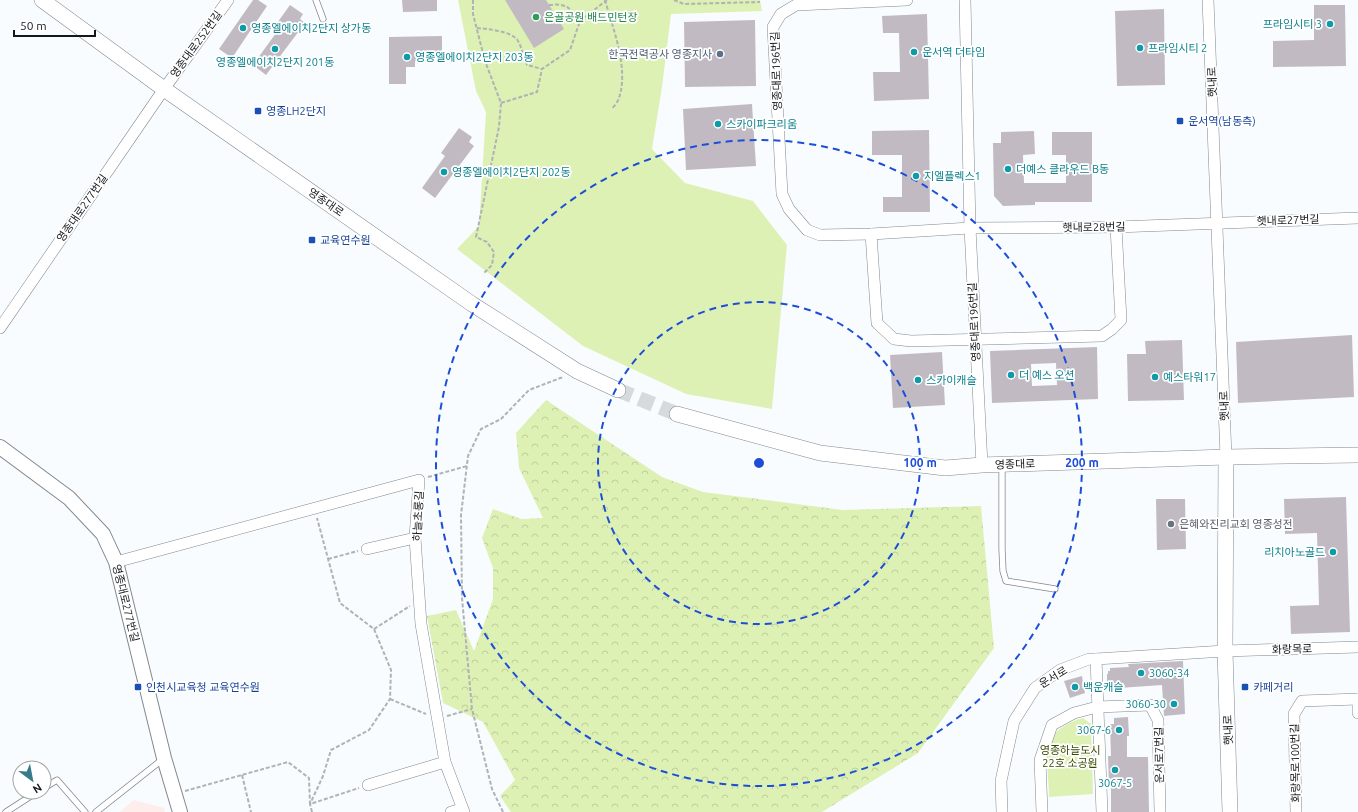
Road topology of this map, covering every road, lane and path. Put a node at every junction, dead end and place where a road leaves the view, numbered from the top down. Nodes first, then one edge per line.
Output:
1 (42, 0) edge
2 (228, 0) edge
3 (316, 0) edge
4 (473, 0) edge
5 (606, 0) edge
6 (674, 0) edge
7 (907, 0) edge
8 (965, 0) edge
9 (1208, 0) edge
10 (760, 2) dead end
11 (549, 5) dead end
12 (323, 19) dead end
13 (580, 21) junction
14 (477, 28) junction
15 (542, 69) junction
16 (164, 89) junction
17 (501, 103) junction
18 (612, 109) dead end
19 (1358, 218) edge
20 (1218, 222) junction
21 (1116, 227) junction
22 (970, 228) junction
23 (871, 234) junction
24 (483, 274) dead end
25 (0, 328) edge
26 (975, 340) junction
27 (577, 371) junction
28 (618, 390) tunnel mouth
29 (677, 414) tunnel mouth
30 (0, 447) edge
31 (1358, 455) edge
32 (1226, 457) junction
33 (1002, 464) junction
34 (982, 465) junction
35 (467, 466) junction
36 (419, 480) junction
37 (314, 508) junction
38 (416, 538) junction
39 (367, 549) joint
40 (328, 559) junction
41 (116, 562) junction
42 (1055, 589) dead end
43 (419, 600) junction
44 (374, 629) junction
45 (1358, 647) edge
46 (1225, 651) junction
47 (1096, 659) junction
48 (1358, 699) edge
49 (1097, 707) junction
50 (1358, 713) edge
51 (164, 758) junction
52 (445, 762) junction
53 (242, 775) junction
54 (52, 783) edge
55 (368, 785) joint
56 (174, 794) junction
57 (25, 800) edge
58 (310, 804) junction
59 (463, 810) edge
60 (6, 812) edge
61 (85, 812) edge
62 (96, 812) edge
63 (180, 812) edge
64 (251, 812) edge
65 (312, 812) edge
66 (451, 812) edge
67 (503, 812) edge
68 (1002, 812) edge
69 (1042, 812) edge
70 (1102, 812) edge
71 (1160, 812) edge
72 (1230, 812) edge
73 (1296, 812) edge

1 - 16 main road, 영종대로
2 - 16 street, 영종대로252번길
3 - 12 lane
4 - 14 path
5 - 13 path
5 - 18 path
6 - 10 path
7 - 23 street, 영종대로196번길
8 - 22 street, 영종대로196번길
9 - 20 street, 햇내로
11 - 13 path
13 - 15 path
14 - 15 path
14 - 17 path
15 - 17 path
16 - 25 street, 영종대로277번길
16 - 27 main road, 영종대로
17 - 24 path
19 - 20 street, 햇내로27번길
20 - 21 street, 햇내로28번길
20 - 32 street, 햇내로
21 - 22 street, 햇내로28번길
21 - 26 street
22 - 23 street, 영종대로196번길
22 - 26 street, 영종대로196번길
23 - 26 street
26 - 34 street, 영종대로196번길
27 - 28 main road, 영종대로
27 - 35 path
29 - 34 main road, 영종대로
30 - 41 street, 영종대로277번길
31 - 32 main road, 영종대로
32 - 33 main road, 영종대로
32 - 46 main road, 햇내로
33 - 34 main road, 영종대로
33 - 42 lane
35 - 36 path
35 - 67 path
36 - 37 street, 하늘초롱길
36 - 38 street, 하늘초롱길
37 - 40 path
37 - 41 street, 하늘초롱길
38 - 39 street
38 - 43 street, 하늘초롱길
39 - 40 path
40 - 44 path
41 - 51 street, 영종대로277번길
43 - 44 path
43 - 52 street, 하늘초롱길
44 - 58 path
45 - 46 street, 화랑목로
46 - 47 street, 운서로
46 - 72 main road, 햇내로
47 - 49 street
47 - 68 street, 운서로
48 - 50 street
48 - 73 street, 화랑목로100번길
49 - 69 street, 운서로7번길
49 - 70 street
49 - 71 street, 운서로7번길
51 - 56 street, 영종대로277번길
51 - 62 lane
52 - 55 street
52 - 59 street, 하늘초롱길
53 - 56 path
53 - 58 path
53 - 64 path
54 - 61 lane
55 - 58 path
56 - 63 street, 영종대로277번길
57 - 60 lane
58 - 65 path
59 - 66 street

